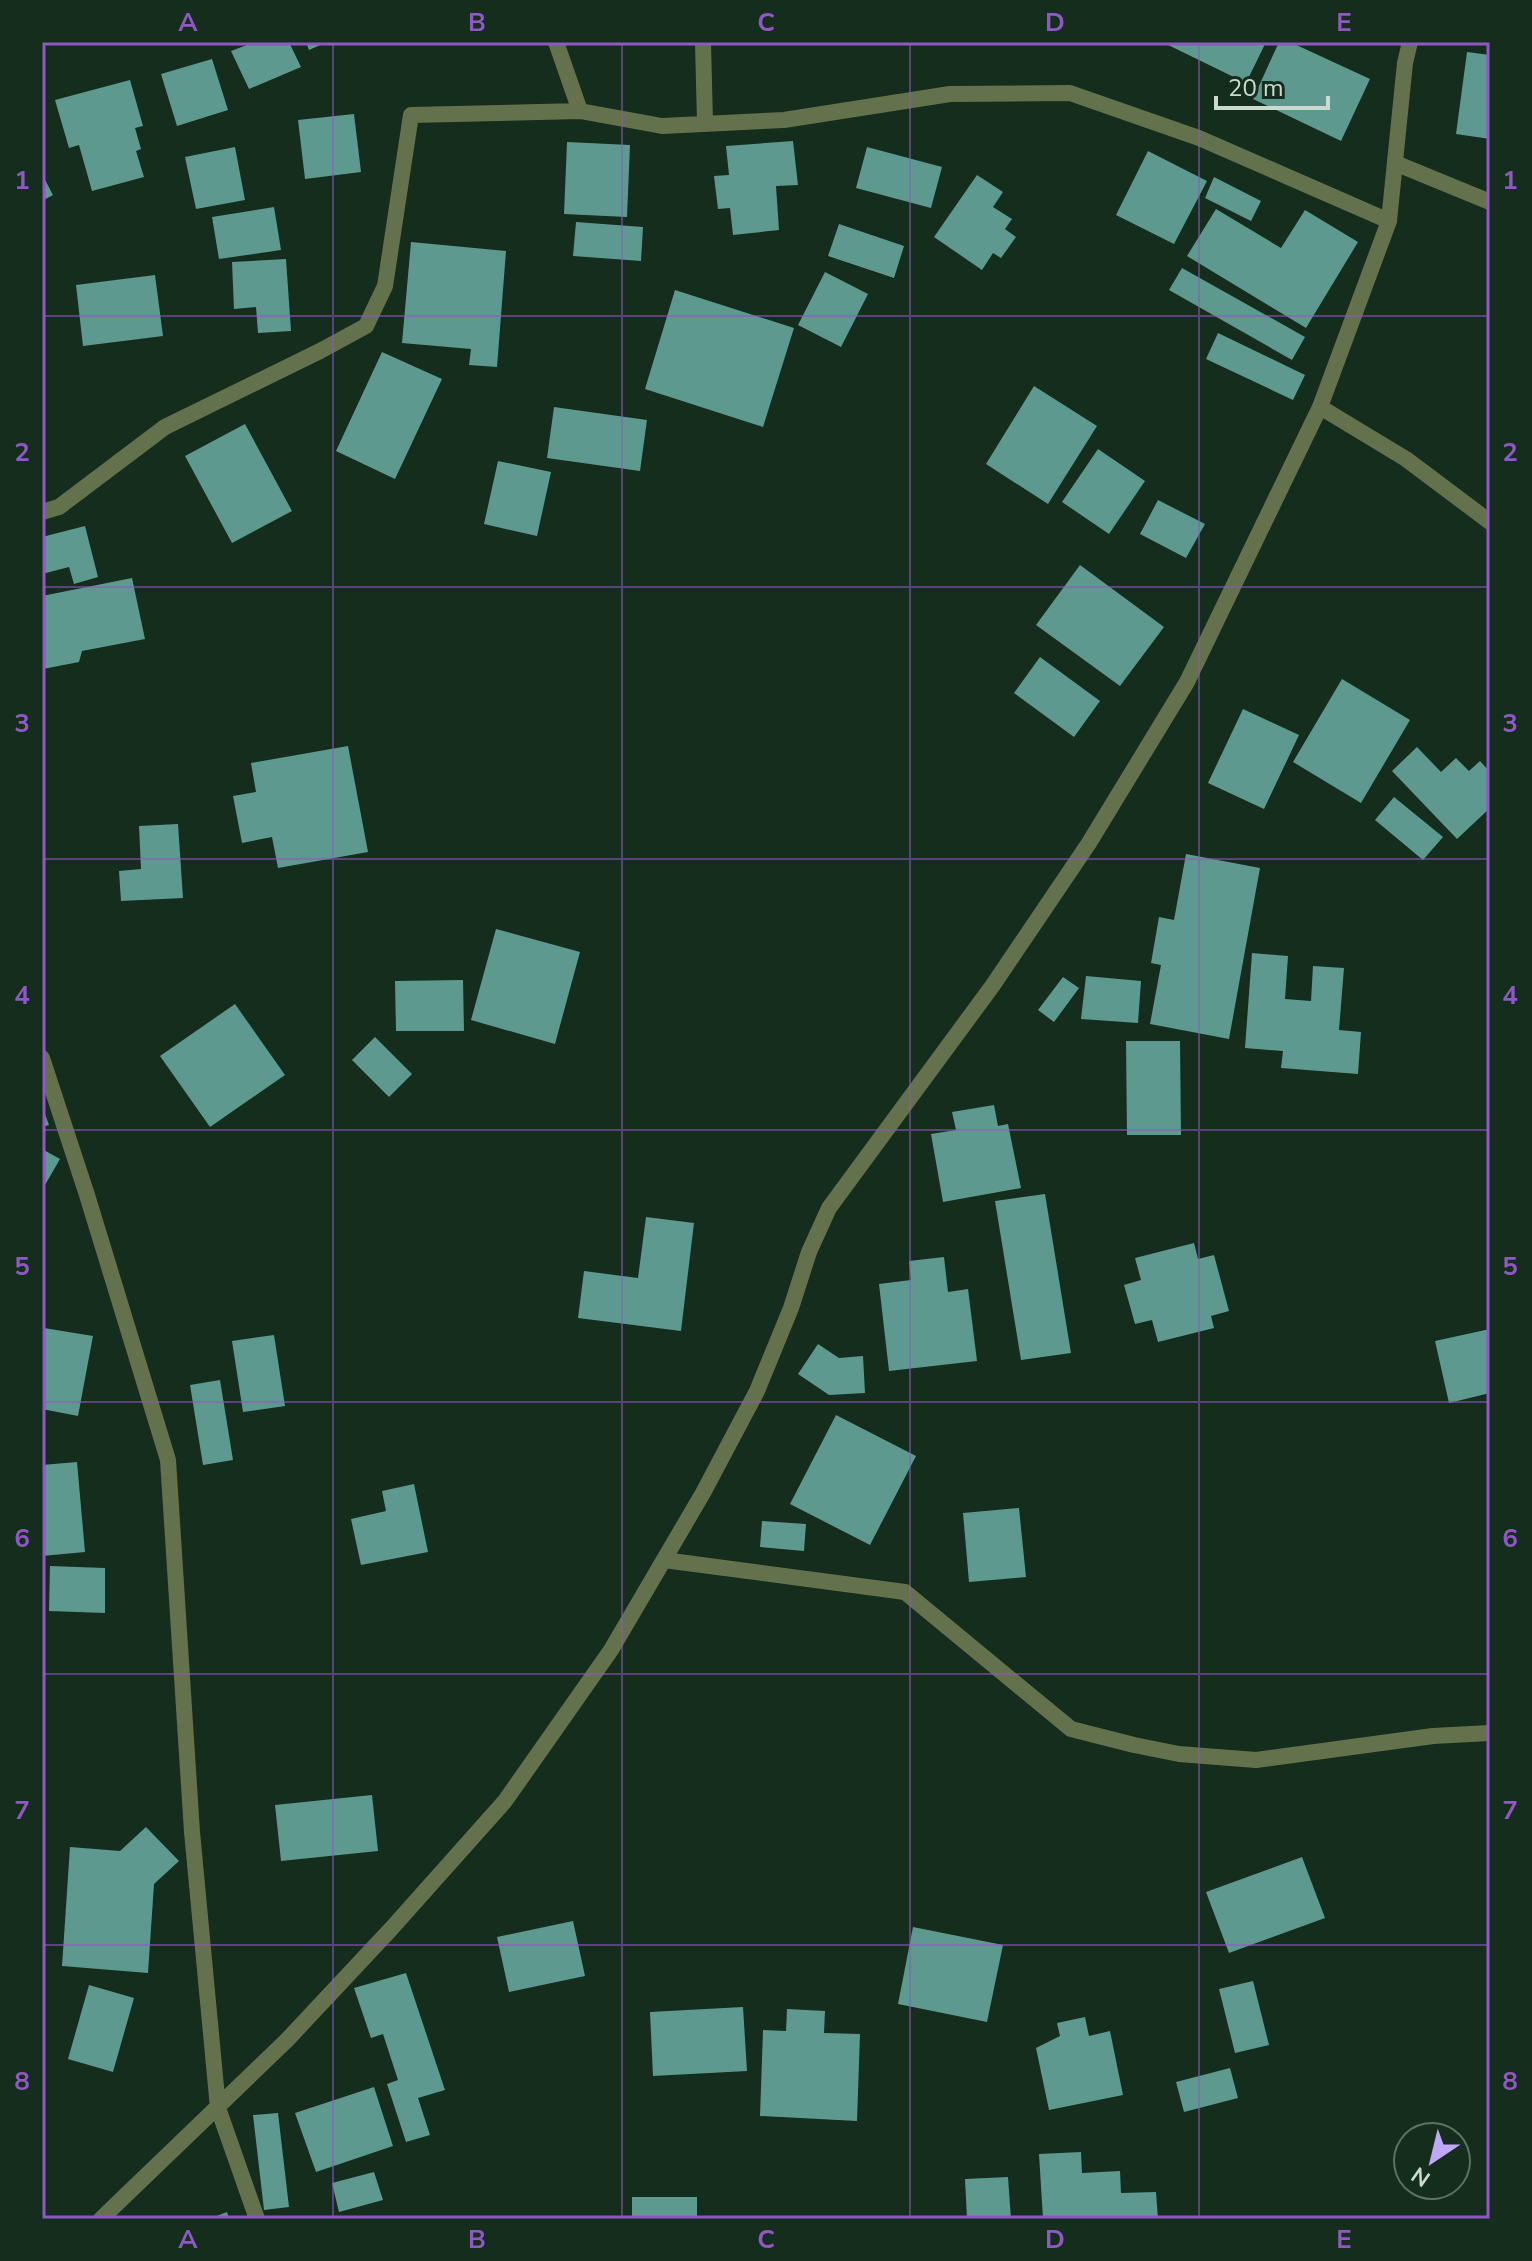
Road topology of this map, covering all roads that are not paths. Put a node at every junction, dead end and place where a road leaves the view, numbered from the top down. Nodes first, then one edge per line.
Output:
1 (556, 42) edge
2 (703, 42) edge
3 (1410, 42) edge
4 (580, 111) junction
5 (705, 123) junction
6 (1395, 163) junction
7 (1490, 202) edge
8 (1389, 221) junction
9 (1320, 407) junction
10 (42, 512) edge
11 (1490, 522) edge
12 (42, 1058) edge
13 (664, 1560) junction
14 (1490, 1733) edge
15 (218, 2108) junction
16 (101, 2219) edge
17 (257, 2219) edge

1 - 4 street
2 - 5 street
3 - 6 street
4 - 5 street
4 - 10 street
5 - 8 street
6 - 7 street
6 - 8 street
8 - 9 street
9 - 11 street
9 - 13 street
12 - 15 street
13 - 14 street
13 - 15 street
15 - 16 street
15 - 17 street

